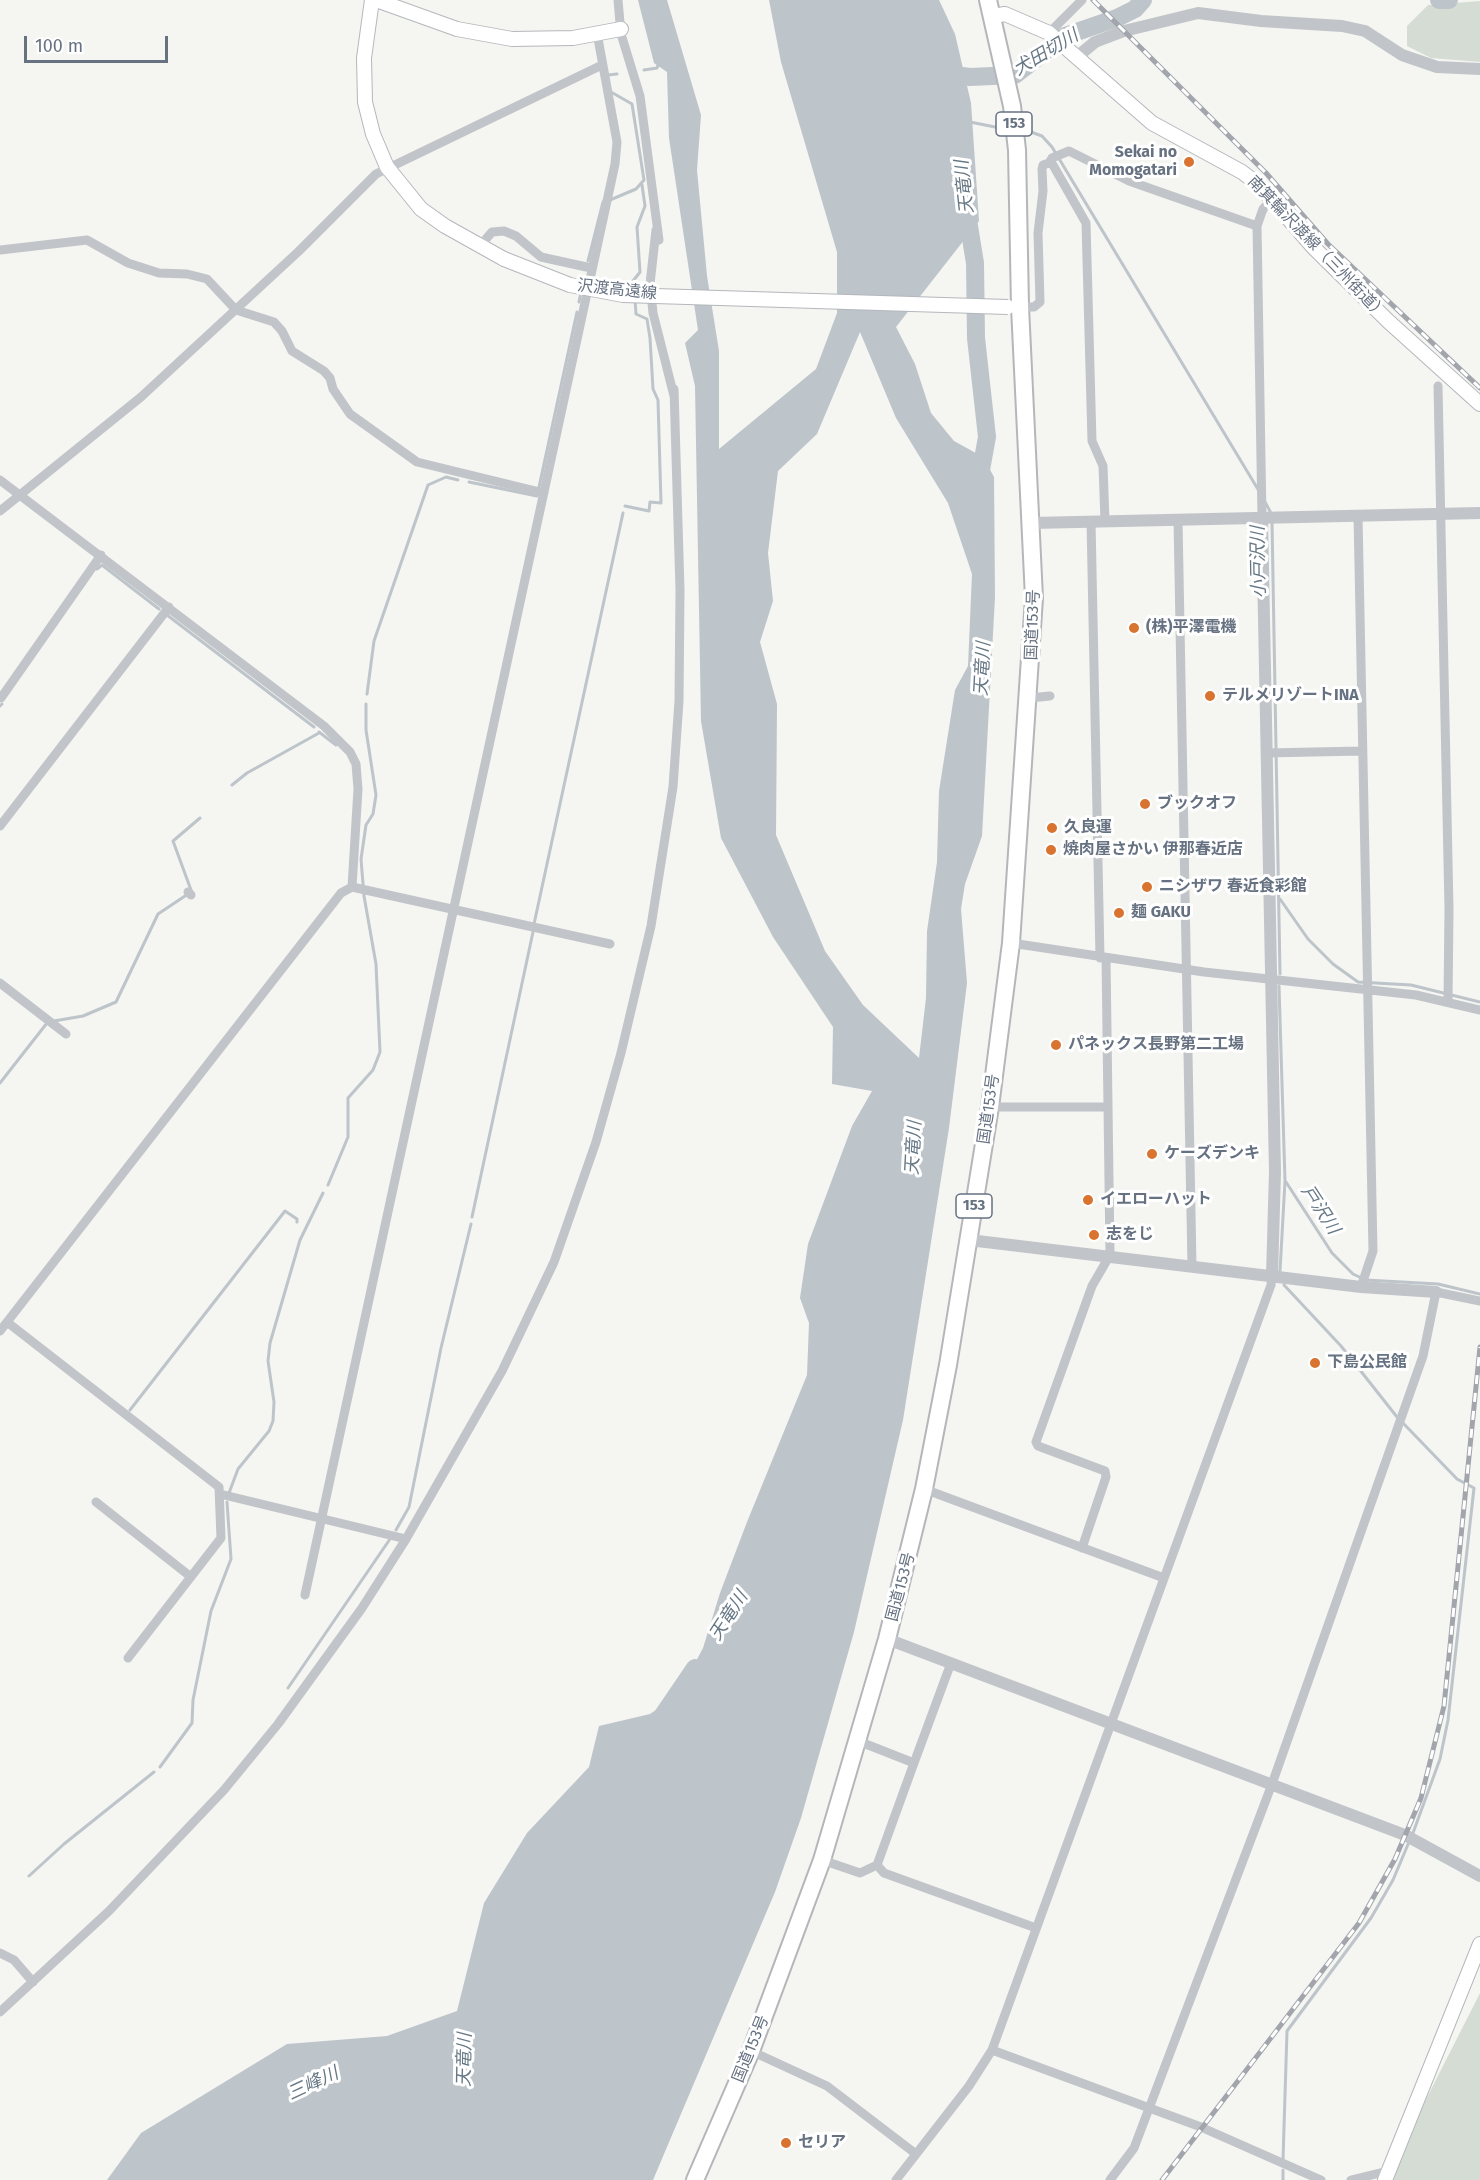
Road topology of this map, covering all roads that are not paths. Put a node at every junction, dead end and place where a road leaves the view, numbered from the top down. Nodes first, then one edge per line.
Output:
1 (374, 0) edge
2 (618, 0) edge
3 (1082, 0) edge
4 (991, 8) edge
5 (621, 29) junction
6 (597, 33) junction
7 (1051, 34) junction
8 (1073, 52) junction
9 (602, 65) junction
10 (1480, 69) edge
11 (1054, 158) junction
12 (387, 167) junction
13 (1272, 200) junction
14 (657, 222) junction
15 (1257, 226) junction
16 (659, 240) dead end
17 (480, 246) junction
18 (0, 250) edge
19 (591, 268) junction
20 (1014, 307) junction
21 (236, 310) junction
22 (1438, 387) dead end
23 (1480, 404) edge
24 (0, 480) edge
25 (544, 493) junction
26 (22, 496) junction
27 (0, 512) edge
28 (1480, 513) edge
29 (1441, 514) junction
30 (1358, 516) junction
31 (1264, 518) junction
32 (1178, 520) junction
33 (1091, 521) junction
34 (1105, 521) junction
35 (1032, 524) junction
36 (101, 555) junction
37 (169, 607) junction
38 (1050, 696) dead end
39 (1, 698) edge
40 (1029, 698) junction
41 (1361, 751) junction
42 (1268, 753) junction
43 (0, 826) edge
44 (359, 889) junction
45 (453, 910) junction
46 (1011, 943) junction
47 (610, 944) dead end
48 (1103, 958) junction
49 (1185, 969) junction
50 (1270, 978) junction
51 (0, 983) edge
52 (1368, 984) junction
53 (1448, 998) junction
54 (1480, 1010) edge
55 (66, 1034) dead end
56 (990, 1107) junction
57 (1108, 1107) junction
58 (969, 1240) junction
59 (1110, 1255) junction
60 (1192, 1266) junction
61 (1272, 1276) junction
62 (1363, 1281) junction
63 (1436, 1292) junction
64 (1480, 1301) edge
65 (7, 1322) junction
66 (0, 1331) edge
67 (924, 1489) junction
68 (220, 1494) junction
69 (96, 1502) dead end
70 (321, 1518) junction
71 (406, 1539) junction
72 (1082, 1548) junction
73 (191, 1577) junction
74 (1164, 1578) junction
75 (305, 1595) dead end
76 (887, 1639) junction
77 (128, 1658) dead end
78 (951, 1663) junction
79 (1113, 1722) junction
80 (858, 1742) junction
81 (914, 1763) junction
82 (1272, 1784) junction
83 (822, 1860) junction
84 (878, 1865) junction
85 (1480, 1876) edge
86 (1036, 1929) junction
87 (1480, 1944) edge
88 (0, 1953) edge
89 (33, 1982) junction
90 (0, 2012) edge
91 (992, 2050) junction
92 (752, 2051) junction
93 (1150, 2109) junction
94 (916, 2154) junction
95 (1386, 2175) edge
96 (695, 2180) edge
97 (896, 2180) edge
98 (1110, 2180) edge
99 (1321, 2180) edge
100 (1351, 2180) edge

1 - 6 main road, 沢渡高遠線
1 - 12 main road, 沢渡高遠線
2 - 5 street
3 - 7 street
4 - 7 main road, 南箕輪沢渡線（三州街道）
4 - 20 highway, 国道153号 / 153
5 - 6 main road, 沢渡高遠線
5 - 14 street
6 - 9 street
7 - 8 main road, 南箕輪沢渡線（三州街道）
8 - 10 street
8 - 13 main road, 南箕輪沢渡線（三州街道）
9 - 12 street
9 - 19 street
11 - 15 street
11 - 20 street
11 - 34 street
12 - 17 main road, 沢渡高遠線
12 - 21 street
13 - 15 street
13 - 23 main road, 南箕輪沢渡線（三州街道）
14 - 16 street
14 - 71 street
15 - 31 street
17 - 19 street
17 - 20 main road, 沢渡高遠線, bridge
18 - 21 street
19 - 25 street
20 - 35 highway, 国道153号 / 153
21 - 25 street
21 - 26 street
22 - 29 street
24 - 26 street
25 - 45 street
26 - 27 street
26 - 36 street
28 - 29 street
29 - 30 street
29 - 53 street
30 - 31 street
30 - 41 street
31 - 32 street
31 - 42 street
32 - 34 street
32 - 49 street
33 - 34 street
33 - 35 street
33 - 48 street
35 - 40 highway, 国道153号 / 153
36 - 37 street
36 - 39 street
37 - 43 street
37 - 44 street
38 - 40 street
40 - 46 highway, 国道153号 / 153
41 - 42 street
41 - 52 street
42 - 50 street
44 - 45 street
44 - 65 street
45 - 47 street
45 - 70 street
46 - 48 street
46 - 56 highway, 国道153号 / 153
48 - 49 street
48 - 57 street
49 - 50 street
49 - 60 street
50 - 52 street
50 - 61 street
51 - 55 street
52 - 53 street
52 - 62 street
53 - 54 street
56 - 57 street
56 - 58 highway, 国道153号 / 153
57 - 59 street
58 - 59 street
58 - 67 highway, 国道153号 / 153
59 - 60 street
59 - 72 street
60 - 61 street
61 - 62 street
61 - 74 street
62 - 63 street
63 - 64 street
63 - 82 street
65 - 66 street
65 - 68 street
67 - 72 street
67 - 76 highway, 国道153号 / 153
68 - 70 street
68 - 73 street
69 - 73 street
70 - 71 street
70 - 75 street
71 - 89 street
72 - 74 street
73 - 77 street
74 - 79 street
76 - 78 street
76 - 80 highway, 国道153号 / 153
78 - 79 street
78 - 81 street
79 - 82 street
79 - 86 street
80 - 81 street
80 - 83 highway, 国道153号 / 153
81 - 84 street
82 - 85 street
82 - 93 street
83 - 84 street
83 - 92 highway, 国道153号 / 153
84 - 86 street
86 - 91 street
87 - 95 main road
88 - 89 street
89 - 90 street
91 - 93 street
91 - 94 street
92 - 94 street
92 - 96 highway, 国道153号 / 153
93 - 98 street
93 - 99 street
94 - 97 street
95 - 100 street

